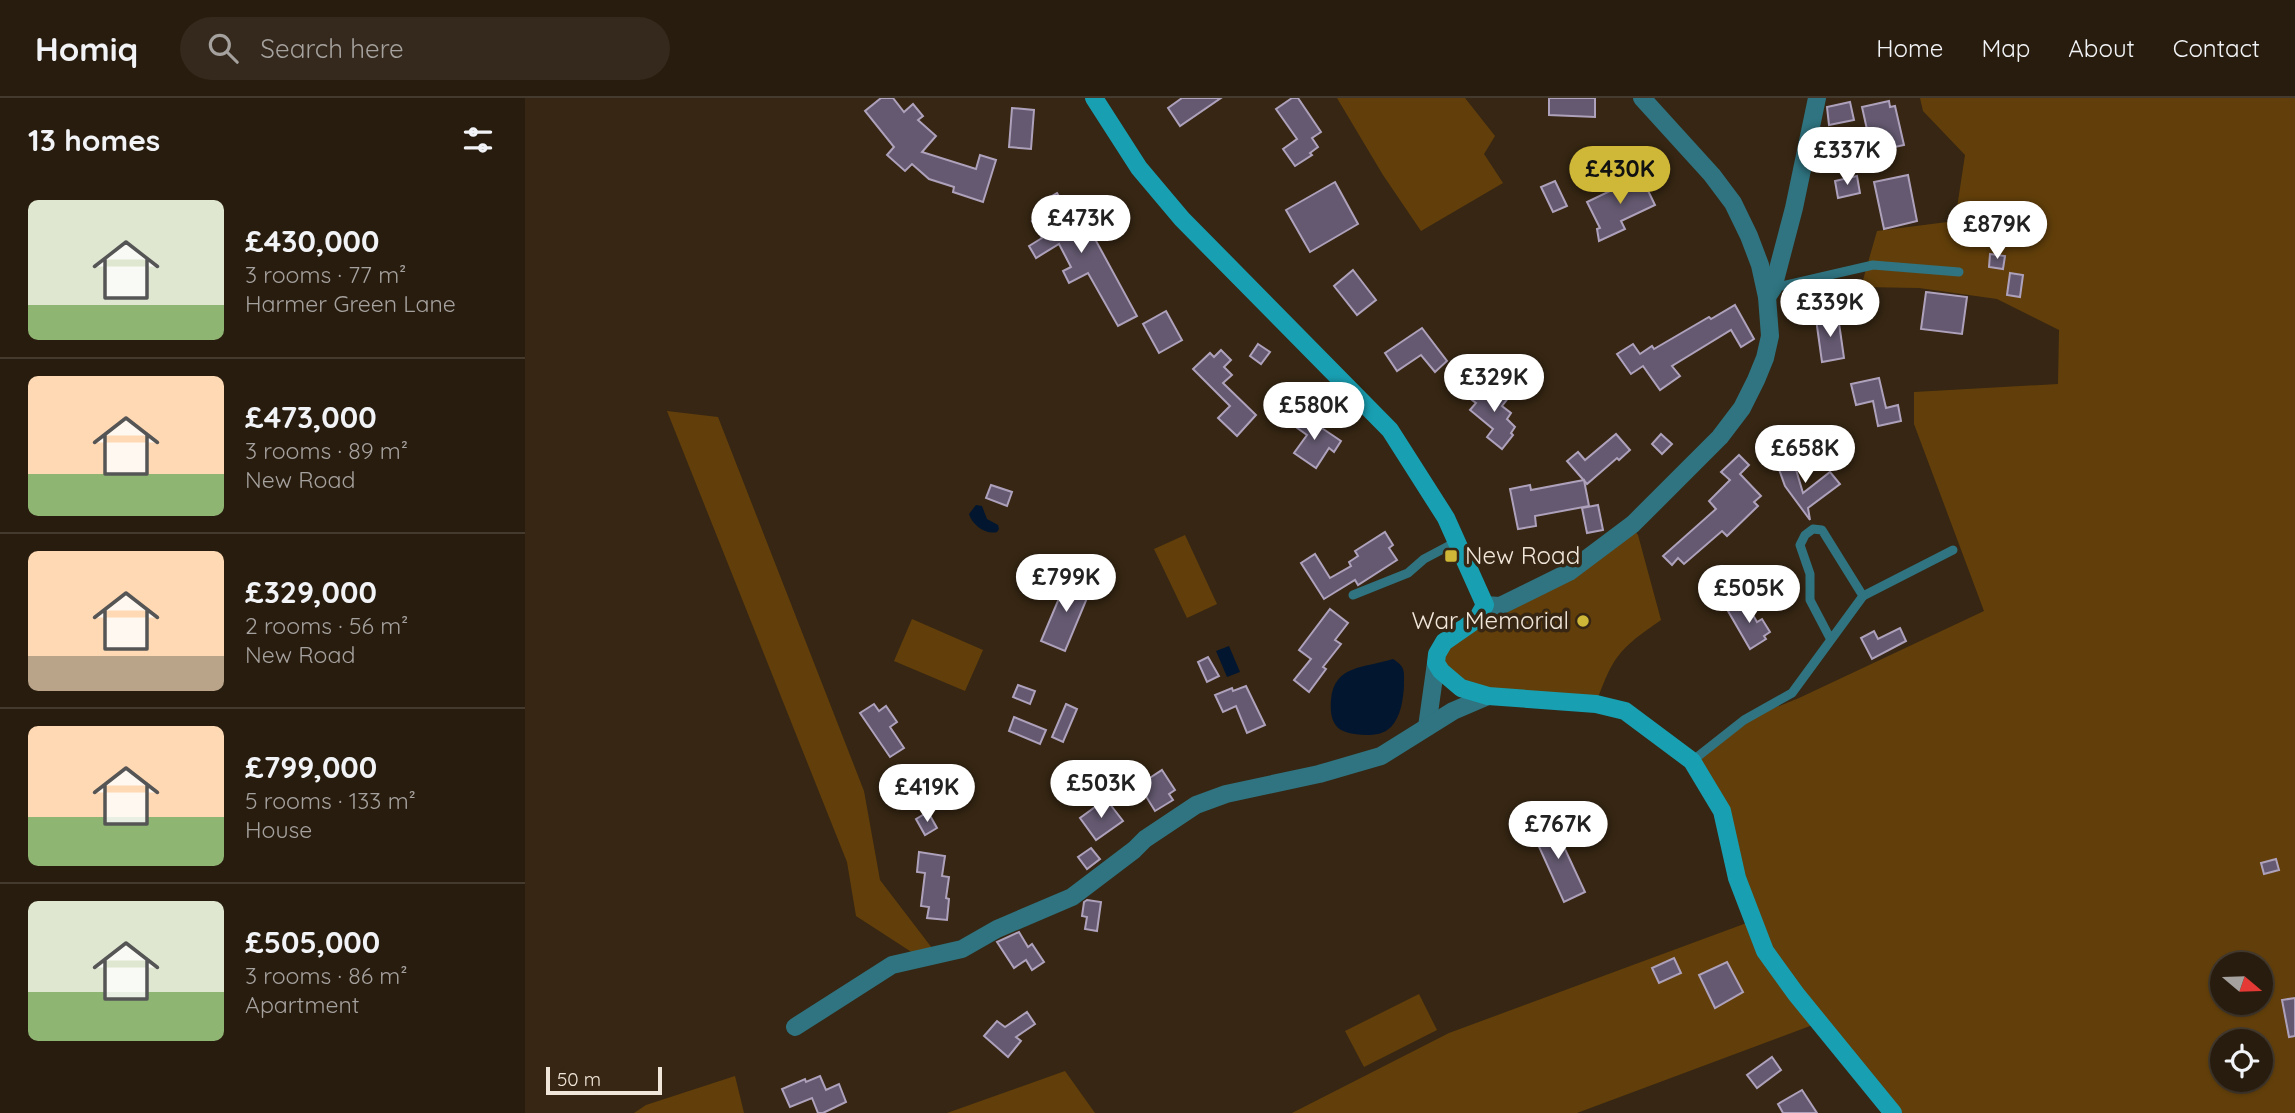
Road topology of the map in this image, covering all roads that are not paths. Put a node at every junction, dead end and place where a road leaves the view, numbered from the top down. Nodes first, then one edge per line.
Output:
1 (1094, 98) edge
2 (1641, 98) edge
3 (1817, 98) edge
4 (1959, 272) dead end
5 (1770, 293) junction
6 (1458, 541) junction
7 (1954, 550) dead end
8 (1353, 594) dead end
9 (1863, 596) junction
10 (1485, 605) junction
11 (1831, 640) junction
12 (1436, 663) junction
13 (1488, 696) junction
14 (1427, 727) junction
15 (1692, 761) junction
16 (795, 1027) dead end
17 (1893, 1113) edge

1 - 6 street
2 - 5 street
3 - 5 street
4 - 5 lane
5 - 10 street
6 - 8 lane
6 - 10 street
7 - 9 lane
9 - 11 lane
9 - 11 lane
10 - 12 street
11 - 15 lane
12 - 13 street
12 - 14 street
13 - 14 street
13 - 15 street
14 - 16 street
15 - 17 street

